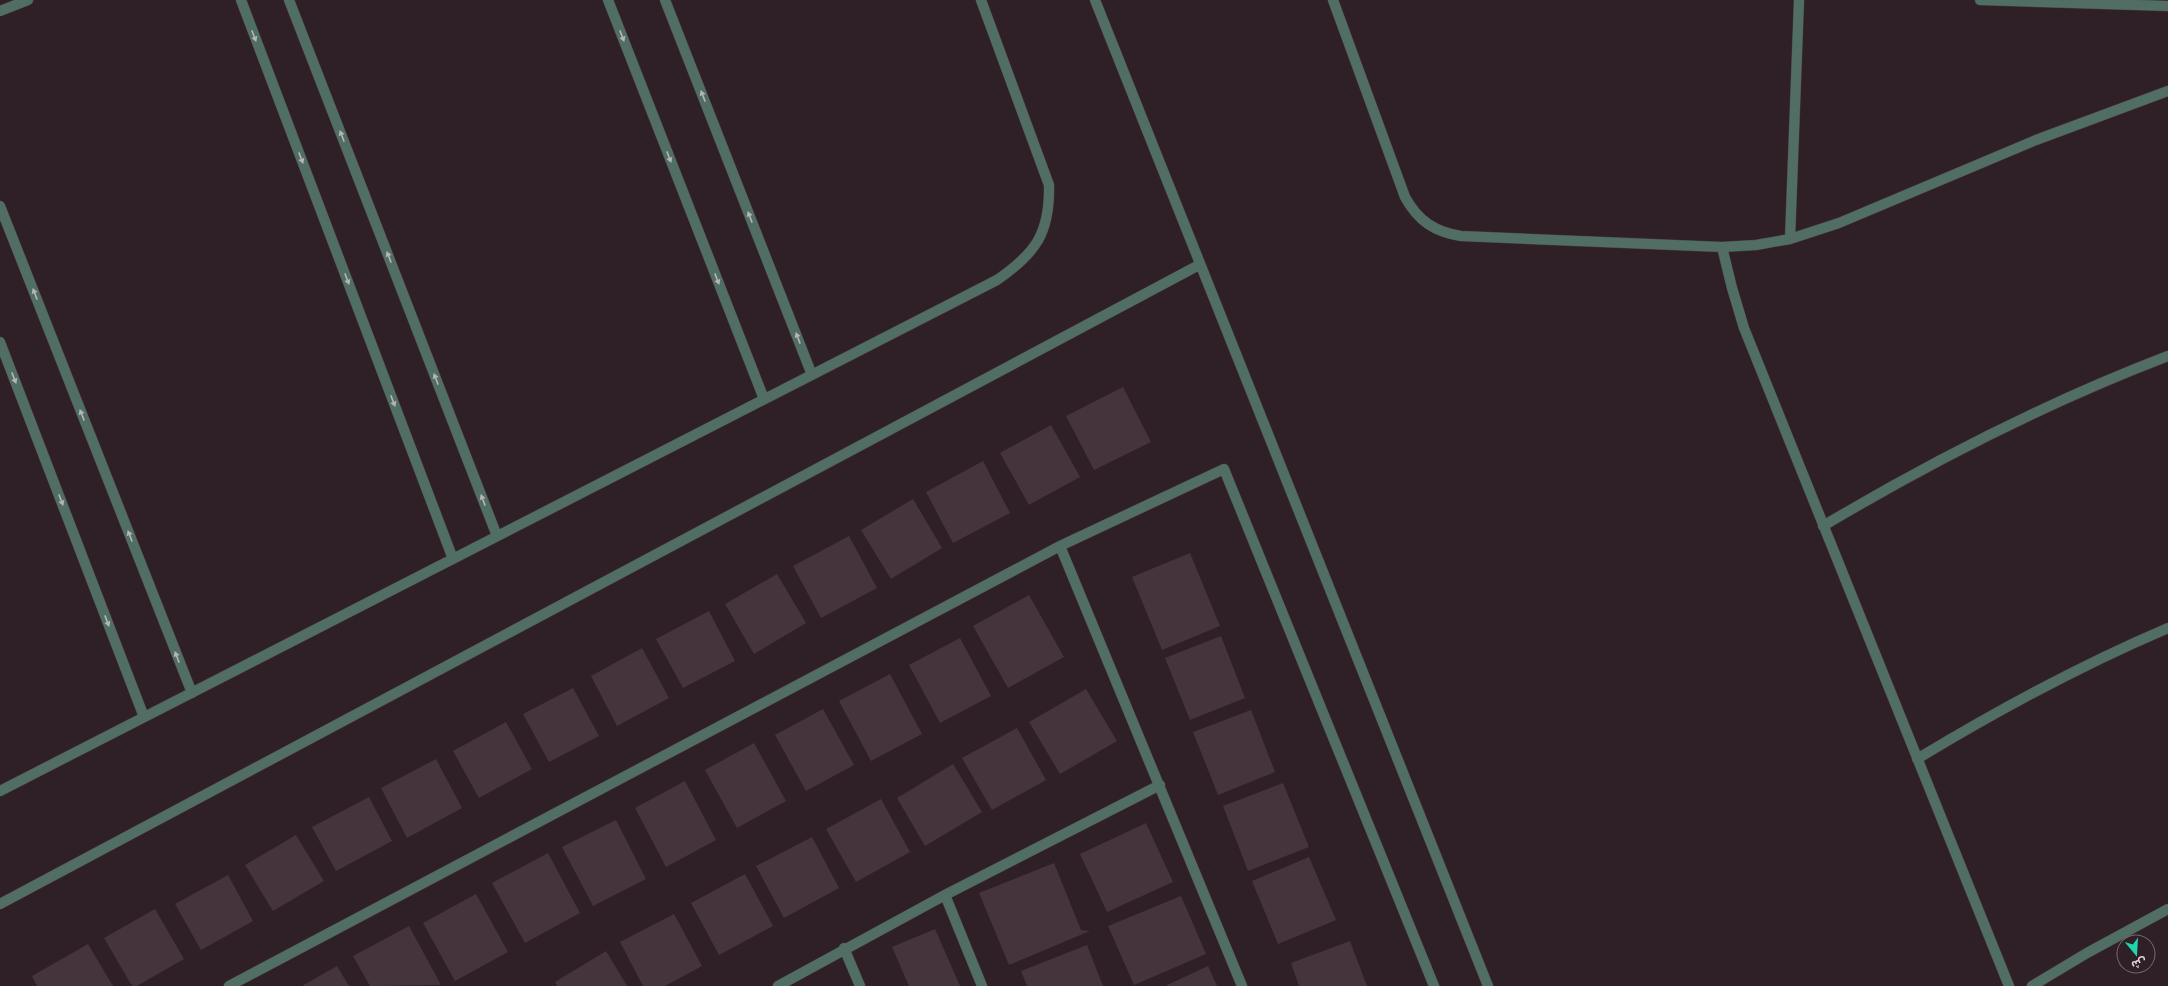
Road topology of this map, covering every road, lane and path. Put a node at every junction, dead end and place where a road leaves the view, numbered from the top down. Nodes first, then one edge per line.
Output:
1 (28, 0) edge
2 (240, 0) edge
3 (289, 0) edge
4 (608, 0) edge
5 (665, 0) edge
6 (981, 0) edge
7 (1095, 0) edge
8 (1333, 0) edge
9 (1799, 0) edge
10 (1980, 0) edge
11 (2168, 6) edge
12 (0, 11) edge
13 (2168, 91) edge
14 (0, 206) edge
15 (1790, 239) junction
16 (1722, 247) junction
17 (1200, 265) junction
18 (0, 342) edge
19 (2168, 356) edge
20 (812, 375) junction
21 (764, 400) junction
22 (1823, 526) junction
23 (497, 536) junction
24 (1060, 546) junction
25 (453, 559) junction
26 (2168, 628) edge
27 (192, 693) junction
28 (144, 717) junction
29 (1917, 759) junction
30 (1160, 785) junction
31 (0, 791) edge
32 (944, 895) junction
33 (0, 904) edge
34 (2168, 909) edge
35 (844, 948) junction
36 (229, 986) edge
37 (778, 986) edge
38 (860, 986) edge
39 (982, 986) edge
40 (1242, 986) edge
41 (1434, 986) edge
42 (1488, 986) edge
43 (2009, 986) edge
44 (2032, 986) edge

1 - 12 street
2 -> 25 street
23 -> 3 street
4 -> 21 street
20 -> 5 street
6 - 20 street
7 - 17 street
8 - 16 street
9 - 15 street
10 - 11 street
13 - 15 street
27 -> 14 street
15 - 16 street
16 - 22 street
17 - 33 street
17 - 42 street
18 -> 28 street
19 - 22 street
20 - 21 street
21 - 23 street
22 - 29 street
23 - 25 street
24 - 30 street
24 - 36 street
24 - 41 street
25 - 27 street
26 - 29 street
27 - 28 street
28 - 31 street
29 - 43 street
30 - 32 street
30 - 40 street
32 - 35 street
32 - 39 street
34 - 44 street
35 - 37 street
35 - 38 street

